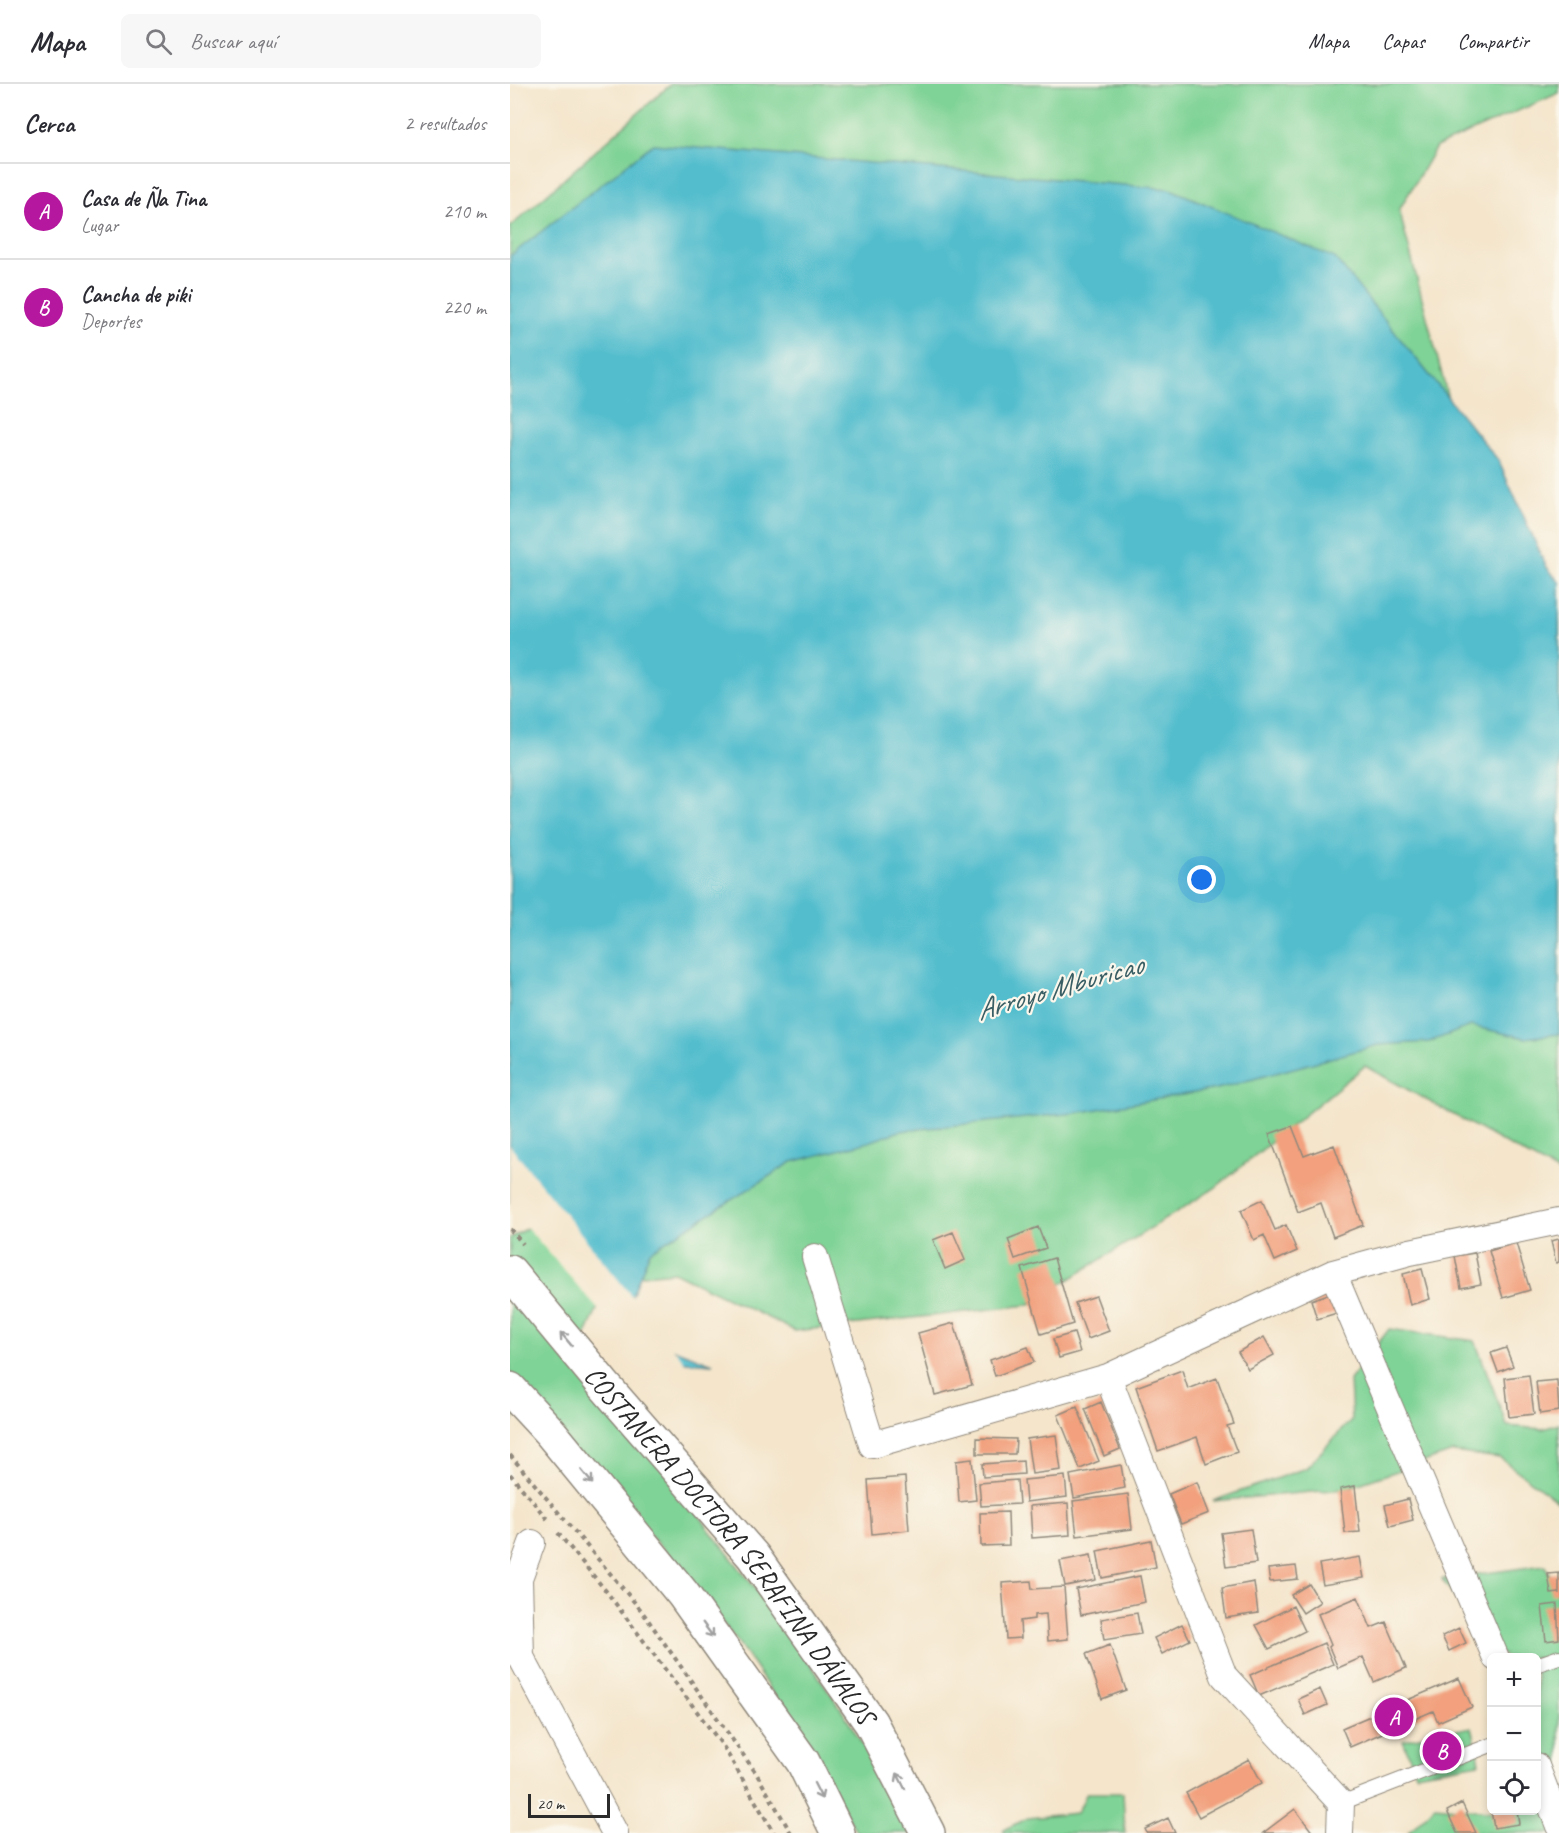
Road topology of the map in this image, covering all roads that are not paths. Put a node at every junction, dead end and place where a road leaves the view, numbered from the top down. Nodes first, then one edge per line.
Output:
1 (1559, 1221) edge
2 (815, 1257) dead end
3 (510, 1272) edge
4 (1333, 1274) junction
5 (1108, 1377) junction
6 (510, 1389) edge
7 (532, 1543) dead end
8 (1494, 1653) edge
9 (1559, 1657) edge
10 (1541, 1663) edge
11 (1487, 1747) edge
12 (1541, 1779) edge
13 (1341, 1803) junction
14 (1559, 1826) edge
15 (615, 1833) edge
16 (838, 1833) edge
17 (928, 1833) edge
18 (1340, 1833) edge

1 - 4 street
2 - 5 street
17 -> 3 highway, COSTANERA DOCTORA SERAFINA DÁVALOS
4 - 5 street
4 - 8 street
5 - 13 street
6 -> 16 highway
7 - 15 street
9 - 10 lane
11 - 13 lane
12 - 14 street
13 - 18 street

